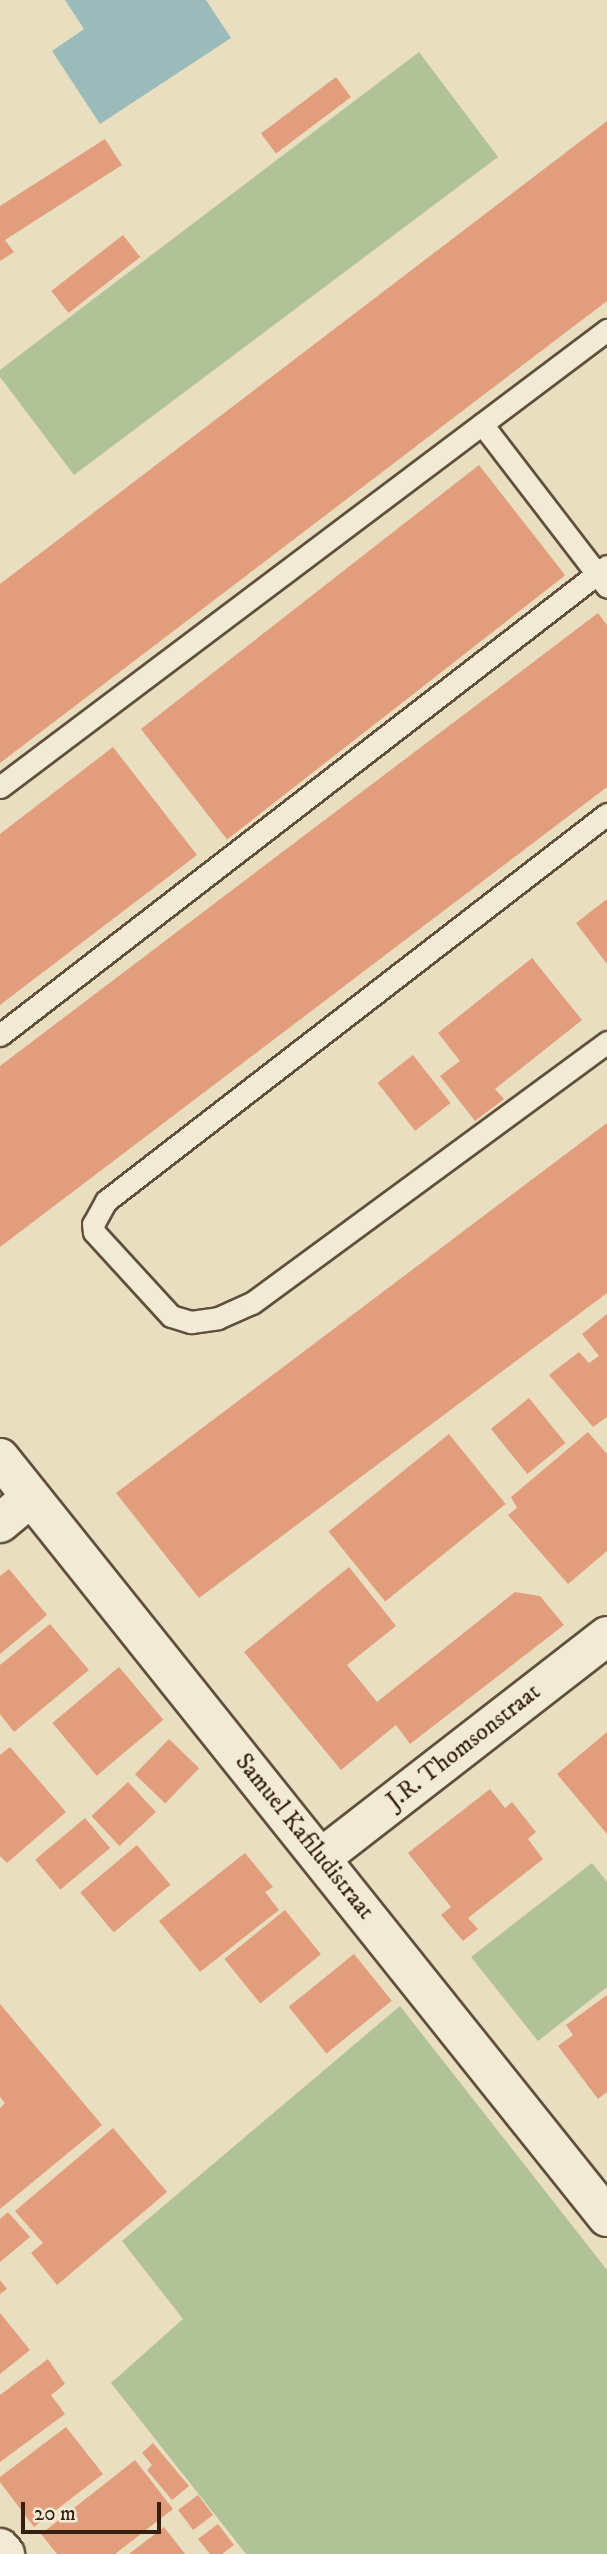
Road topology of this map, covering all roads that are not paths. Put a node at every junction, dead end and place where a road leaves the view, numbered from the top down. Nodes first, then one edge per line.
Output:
1 (607, 330) edge
2 (482, 424) junction
3 (604, 575) edge
4 (0, 787) edge
5 (607, 814) edge
6 (0, 1035) edge
7 (607, 1042) edge
8 (0, 1458) edge
9 (31, 1497) junction
10 (0, 1523) edge
11 (607, 1636) edge
12 (321, 1858) junction
13 (607, 2217) edge
14 (0, 2547) edge
15 (5, 2554) edge

1 - 2 lane
2 - 3 lane
2 - 4 lane
3 - 6 lane
5 - 7 lane
8 - 9 street, Samuel Kafiludistraat
9 - 10 street
9 - 12 street, Samuel Kafiludistraat
11 - 12 street, J.R. Thomsonstraat
12 - 13 street, Samuel Kafiludistraat
14 - 15 street

